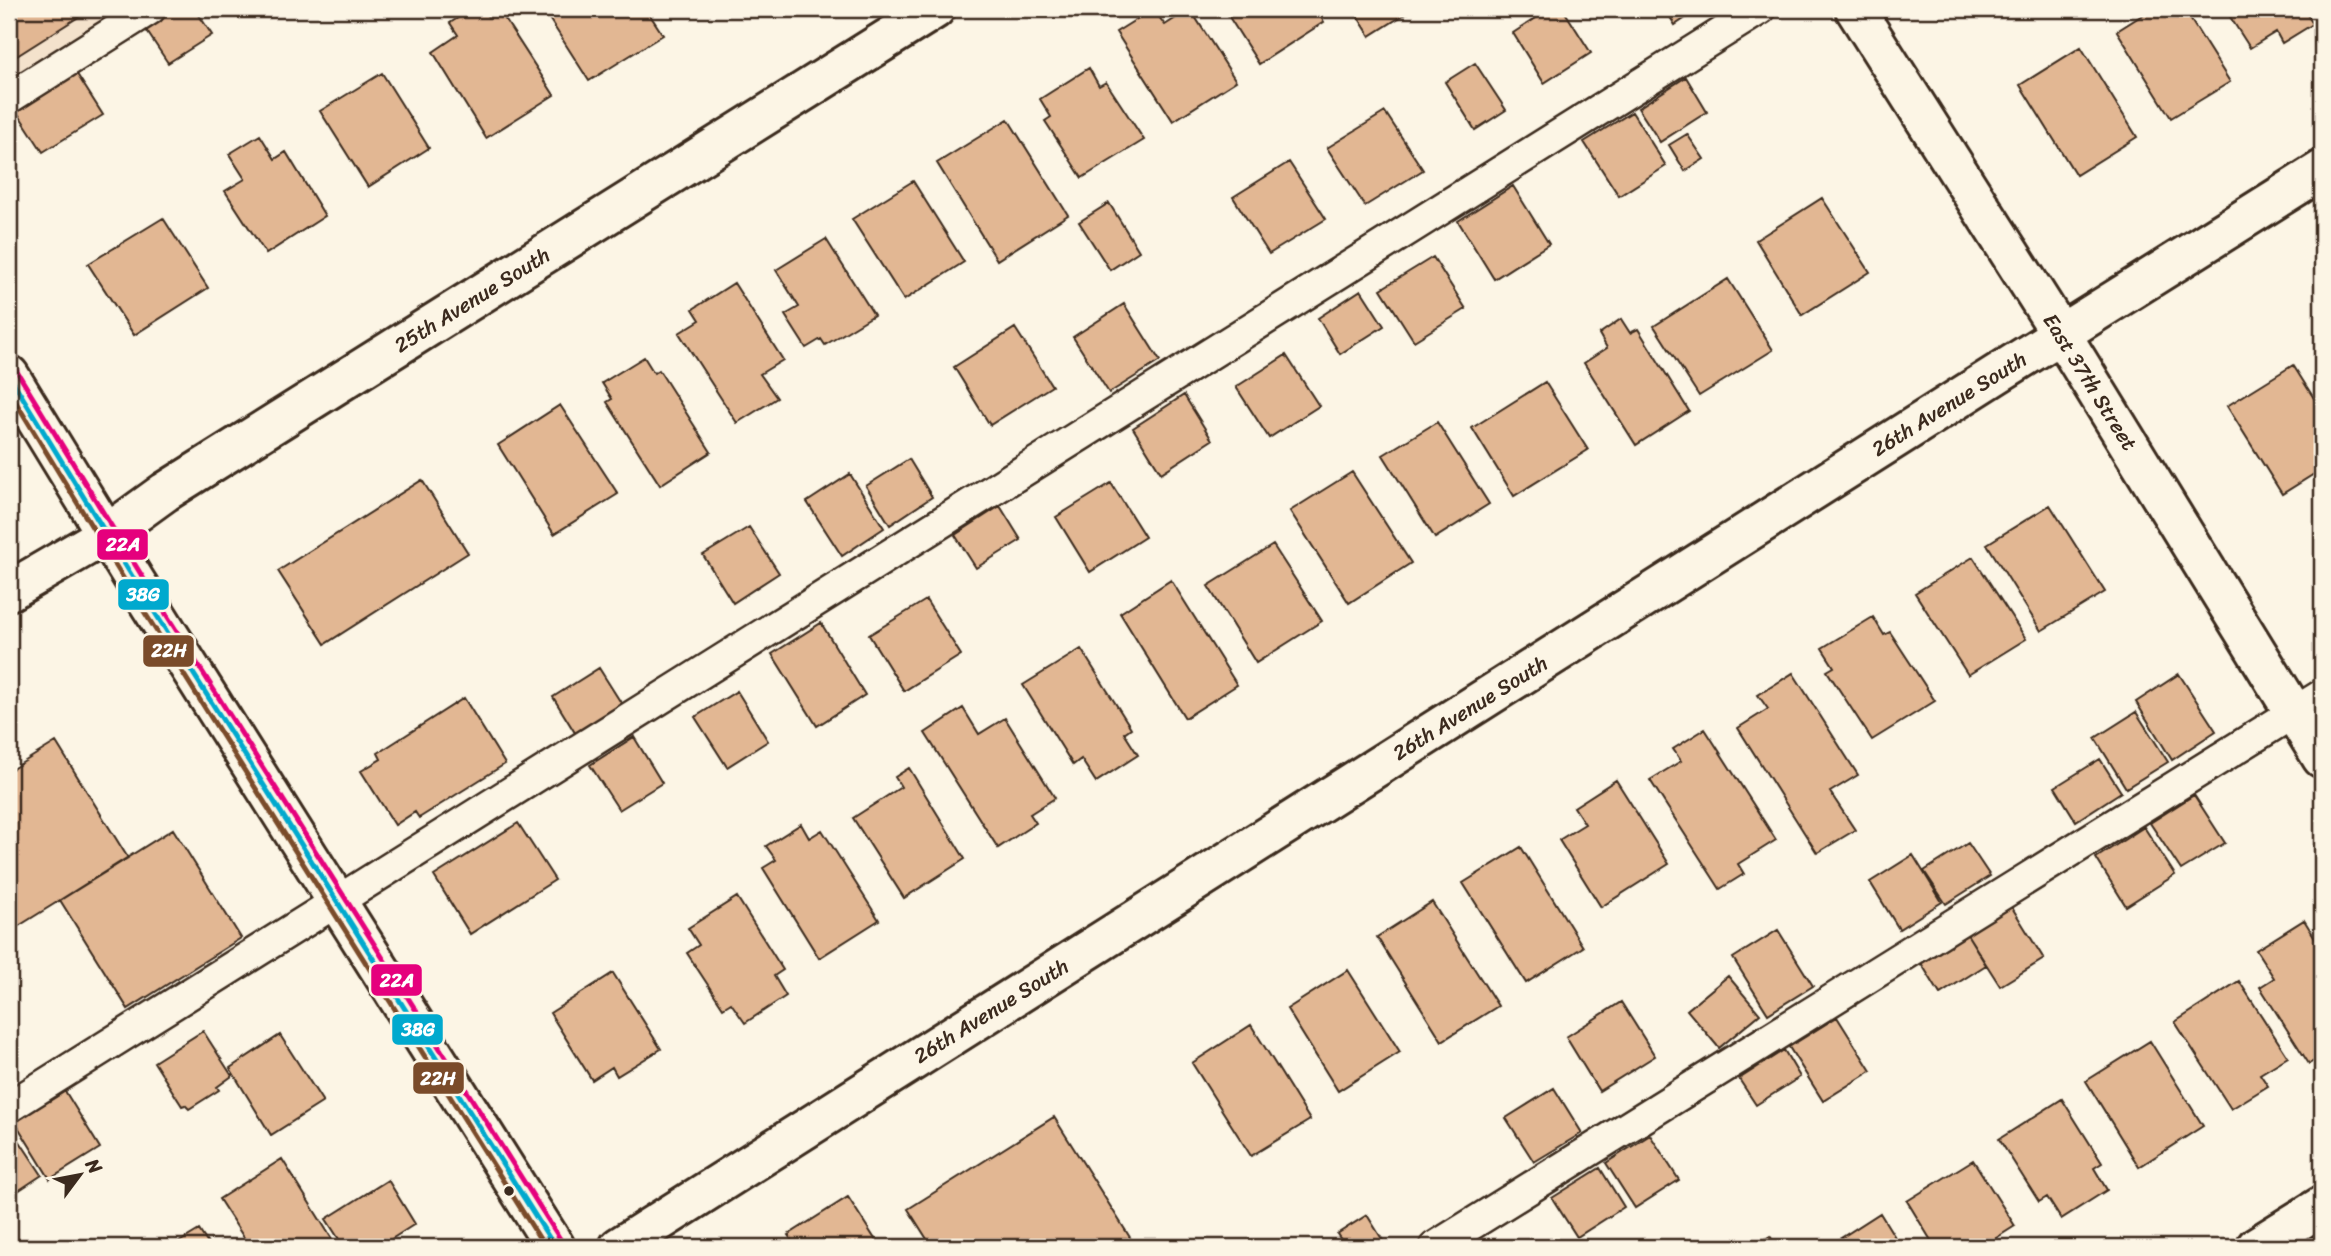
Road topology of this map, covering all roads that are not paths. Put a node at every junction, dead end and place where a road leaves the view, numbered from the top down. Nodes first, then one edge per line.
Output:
1 (150, 9) edge
2 (935, 9) edge
3 (1760, 9) edge
4 (1855, 9) edge
5 (9, 98) edge
6 (2322, 170) edge
7 (2061, 334) junction
8 (9, 375) edge
9 (107, 534) junction
10 (9, 591) edge
11 (2308, 704) edge
12 (2322, 758) edge
13 (339, 902) junction
14 (9, 1107) edge
15 (2322, 1206) edge
16 (555, 1247) edge
17 (619, 1247) edge
18 (1435, 1247) edge
19 (2256, 1247) edge

1 - 5 lane
2 - 9 street, 25th Avenue South
3 - 13 lane
4 - 7 street, East 37th Street
6 - 7 street, 26th Avenue South
7 - 11 street, East 37th Street
7 - 17 street, 26th Avenue South
8 - 9 street
9 - 10 street, 25th Avenue South
9 - 13 street
11 - 12 street, East 37th Street
11 - 18 lane
13 - 14 lane
13 - 16 street
15 - 19 street

